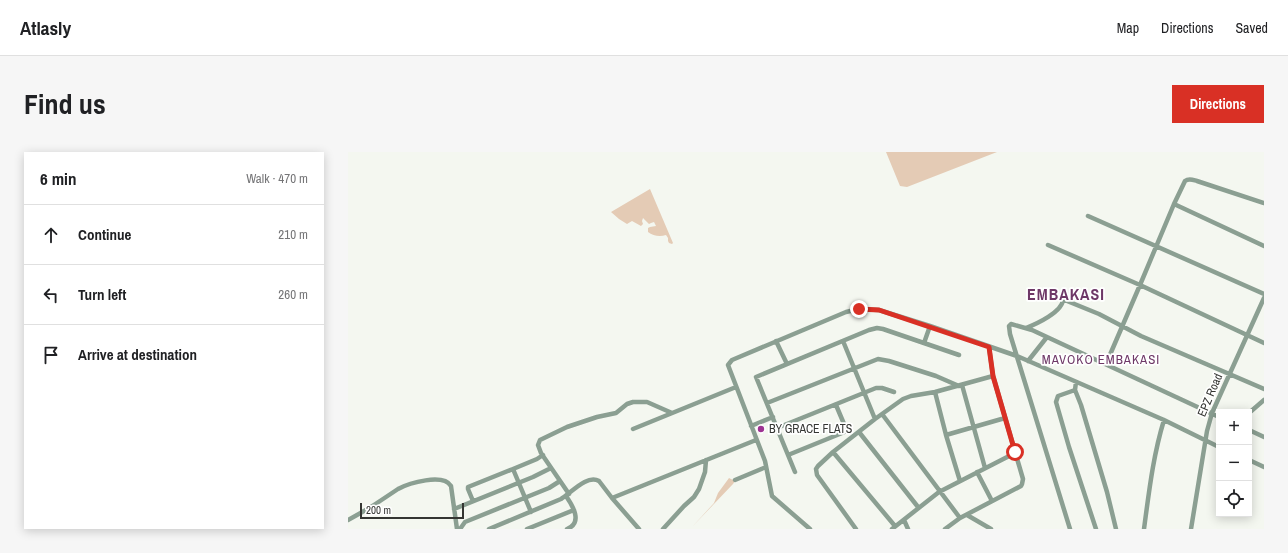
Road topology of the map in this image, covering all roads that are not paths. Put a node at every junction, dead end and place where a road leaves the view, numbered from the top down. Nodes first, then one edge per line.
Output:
1 (1264, 203) edge
2 (1174, 204) junction
3 (1088, 216) dead end
4 (1048, 245) dead end
5 (1156, 246) junction
6 (1264, 246) edge
7 (1140, 285) junction
8 (1045, 292) dead end
9 (1264, 294) edge
10 (1264, 298) edge
11 (1063, 299) junction
12 (1122, 325) junction
13 (930, 326) junction
14 (1026, 328) junction
15 (1247, 336) junction
16 (1047, 337) junction
17 (776, 341) junction
18 (842, 341) junction
19 (924, 343) junction
20 (1264, 343) edge
21 (989, 347) junction
22 (959, 355) dead end
23 (1017, 356) junction
24 (1028, 361) junction
25 (787, 364) junction
26 (1106, 364) junction
27 (854, 368) junction
28 (1230, 374) junction
29 (993, 376) junction
30 (1076, 382) junction
31 (961, 385) junction
32 (736, 387) junction
33 (1264, 389) edge
34 (1075, 390) junction
35 (894, 392) dead end
36 (935, 392) junction
37 (865, 393) junction
38 (1264, 400) edge
39 (767, 403) junction
40 (836, 405) junction
41 (1252, 410) edge
42 (672, 413) junction
43 (1212, 413) junction
44 (882, 414) junction
45 (1216, 415) edge
46 (773, 417) junction
47 (1005, 418) junction
48 (875, 419) junction
49 (1164, 420) junction
50 (751, 426) junction
51 (974, 427) junction
52 (777, 428) junction
53 (633, 429) dead end
54 (1252, 431) edge
55 (859, 432) junction
56 (946, 435) junction
57 (1264, 437) edge
58 (756, 440) junction
59 (1205, 440) junction
60 (1217, 445) edge
61 (833, 452) junction
62 (1015, 452) junction
63 (543, 455) junction
64 (788, 455) junction
65 (706, 460) junction
66 (1252, 461) edge
67 (766, 467) junction
68 (1264, 467) edge
69 (551, 468) junction
70 (985, 468) junction
71 (513, 469) junction
72 (795, 472) dead end
73 (977, 472) junction
74 (735, 480) dead end
75 (560, 481) junction
76 (960, 481) junction
77 (519, 483) junction
78 (940, 492) junction
79 (567, 495) junction
80 (525, 497) junction
81 (612, 498) junction
82 (473, 501) junction
83 (992, 502) junction
84 (918, 507) junction
85 (454, 509) junction
86 (574, 510) junction
87 (531, 512) junction
88 (967, 515) junction
89 (960, 518) junction
90 (348, 520) edge
91 (904, 520) junction
92 (501, 524) junction
93 (952, 524) junction
94 (894, 528) edge
95 (458, 529) edge
96 (489, 529) edge
97 (503, 529) edge
98 (527, 529) edge
99 (567, 529) edge
100 (639, 529) edge
101 (663, 529) edge
102 (810, 529) edge
103 (856, 529) edge
104 (908, 529) edge
105 (945, 529) edge
106 (956, 529) edge
107 (991, 529) edge
108 (1070, 529) edge
109 (1096, 529) edge
110 (1116, 529) edge
111 (1144, 529) edge
112 (1191, 529) edge

1 - 2 street
2 - 5 street
2 - 6 street
3 - 5 street
4 - 7 street
5 - 7 street
5 - 9 street
7 - 12 street
7 - 15 street
8 - 11 street
10 - 15 street, EPZ Road
11 - 12 street
11 - 14 street
12 - 26 street
12 - 28 street
13 - 17 street
13 - 19 street
13 - 21 street
14 - 16 street
14 - 23 street
15 - 20 street
15 - 28 street, EPZ Road
16 - 24 street
16 - 26 street
17 - 25 street
17 - 32 street
18 - 19 street
18 - 25 street
18 - 27 street
19 - 22 street
21 - 23 street
21 - 29 street
23 - 24 street
23 - 108 street
24 - 30 street
25 - 39 street
26 - 43 street
27 - 31 street
27 - 37 street
27 - 39 street
28 - 33 street
28 - 43 street, EPZ Road
29 - 31 street
29 - 47 street
30 - 34 street
30 - 49 street
31 - 36 street
31 - 51 street
32 - 42 street
32 - 50 street
34 - 109 street
34 - 110 street
35 - 37 street
36 - 44 street
36 - 56 street
37 - 40 street
37 - 48 street
38 - 41 street
39 - 46 street
40 - 52 street
40 - 64 street
42 - 53 street
42 - 63 street
43 - 45 street
43 - 59 street, EPZ Road
44 - 48 street
44 - 78 street
46 - 50 street
46 - 52 street
47 - 51 street
47 - 62 street
48 - 55 street
49 - 59 street
49 - 111 street
50 - 58 street
51 - 56 street
51 - 70 street
52 - 64 street
54 - 57 street
55 - 61 street
55 - 84 street
56 - 76 street
58 - 65 street
58 - 67 street
59 - 60 street
59 - 112 street, EPZ Road
61 - 94 street
61 - 103 street
62 - 70 street
62 - 83 street
63 - 69 street
63 - 71 street
64 - 72 street
65 - 81 street
65 - 101 street
66 - 68 street
67 - 74 street
67 - 102 street
69 - 75 street
69 - 77 street
70 - 73 street
71 - 77 street
71 - 82 street
73 - 76 street
73 - 83 street
75 - 79 street
75 - 80 street
76 - 78 street
77 - 80 street
77 - 82 street
78 - 84 street
78 - 89 street
79 - 81 street
79 - 86 street
79 - 87 street
80 - 87 street
80 - 95 street
81 - 100 street
82 - 85 street
83 - 88 street
84 - 91 street
85 - 90 street
85 - 95 street
86 - 98 street
86 - 99 street
87 - 92 street
88 - 89 street
88 - 107 street
89 - 93 street
91 - 94 street
91 - 104 street
92 - 96 street
92 - 97 street
93 - 105 street
93 - 106 street

